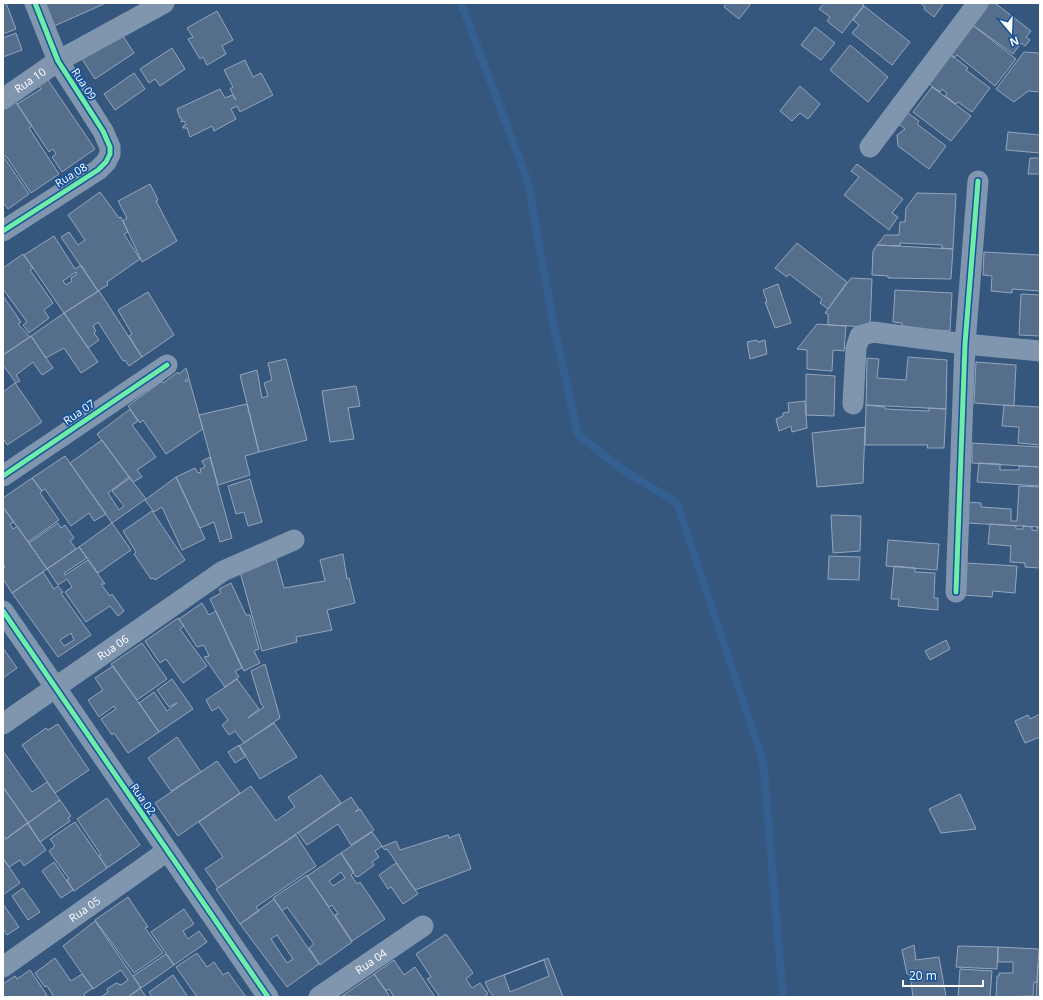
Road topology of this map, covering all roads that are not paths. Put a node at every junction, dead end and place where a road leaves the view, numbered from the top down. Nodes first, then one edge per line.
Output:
1 (35, 3) edge
2 (164, 3) edge
3 (978, 3) edge
4 (58, 61) junction
5 (3, 99) edge
6 (94, 117) joint
7 (870, 147) dead end
8 (978, 180) dead end
9 (3, 231) edge
10 (965, 344) junction
11 (1040, 351) edge
12 (167, 365) dead end
13 (853, 404) dead end
14 (3, 476) edge
15 (294, 540) dead end
16 (956, 592) dead end
17 (3, 611) edge
18 (55, 688) junction
19 (3, 724) edge
20 (167, 851) junction
21 (423, 926) dead end
22 (3, 967) edge
23 (268, 997) edge
24 (319, 997) edge

1 - 4 street, Rua 09
2 - 4 street, Rua 10
3 - 7 street
4 - 5 street, Rua 10
4 - 6 street, Rua 09
6 - 9 street, Rua 08
8 - 10 street
10 - 11 street
10 - 13 street
10 - 16 street
12 - 14 street, Rua 07
15 - 18 street, Rua 06
17 - 18 street, Rua 02
18 - 19 street, Rua 06
18 - 20 street, Rua 02
20 - 22 street, Rua 05
20 - 23 street, Rua 02
21 - 24 street, Rua 04

